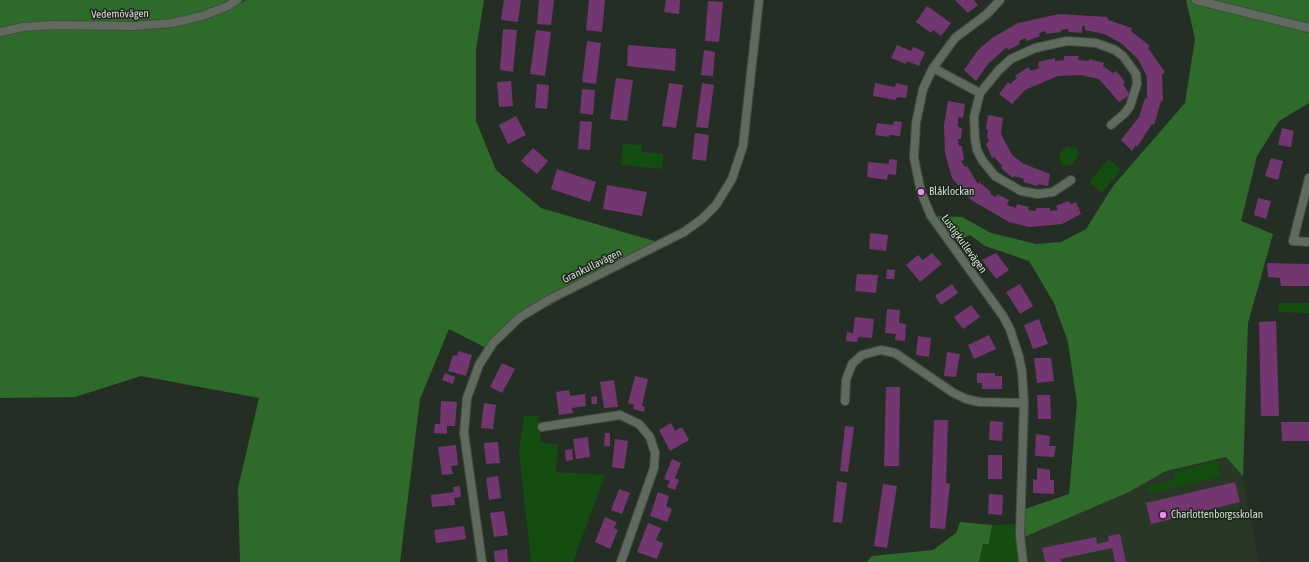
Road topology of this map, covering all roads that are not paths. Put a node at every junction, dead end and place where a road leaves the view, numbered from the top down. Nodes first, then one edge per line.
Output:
1 (237, 0) edge
2 (758, 0) edge
3 (1000, 0) edge
4 (1196, 0) edge
5 (1309, 28) edge
6 (0, 32) edge
7 (933, 68) junction
8 (980, 93) junction
9 (1111, 125) dead end
10 (1309, 178) edge
11 (1071, 180) dead end
12 (1309, 242) edge
13 (845, 401) dead end
14 (1024, 403) junction
15 (542, 427) dead end
16 (482, 562) edge
17 (621, 562) edge
18 (1023, 562) edge

1 - 6 street, Vedemövägen
2 - 16 street, Grankullavägen
3 - 7 street, Lustigkullevägen
4 - 5 street
7 - 8 street
7 - 14 street, Lustigkullevägen
8 - 9 street
8 - 11 street
10 - 12 street
13 - 14 street
14 - 18 street, Lustigkullevägen
15 - 17 street

